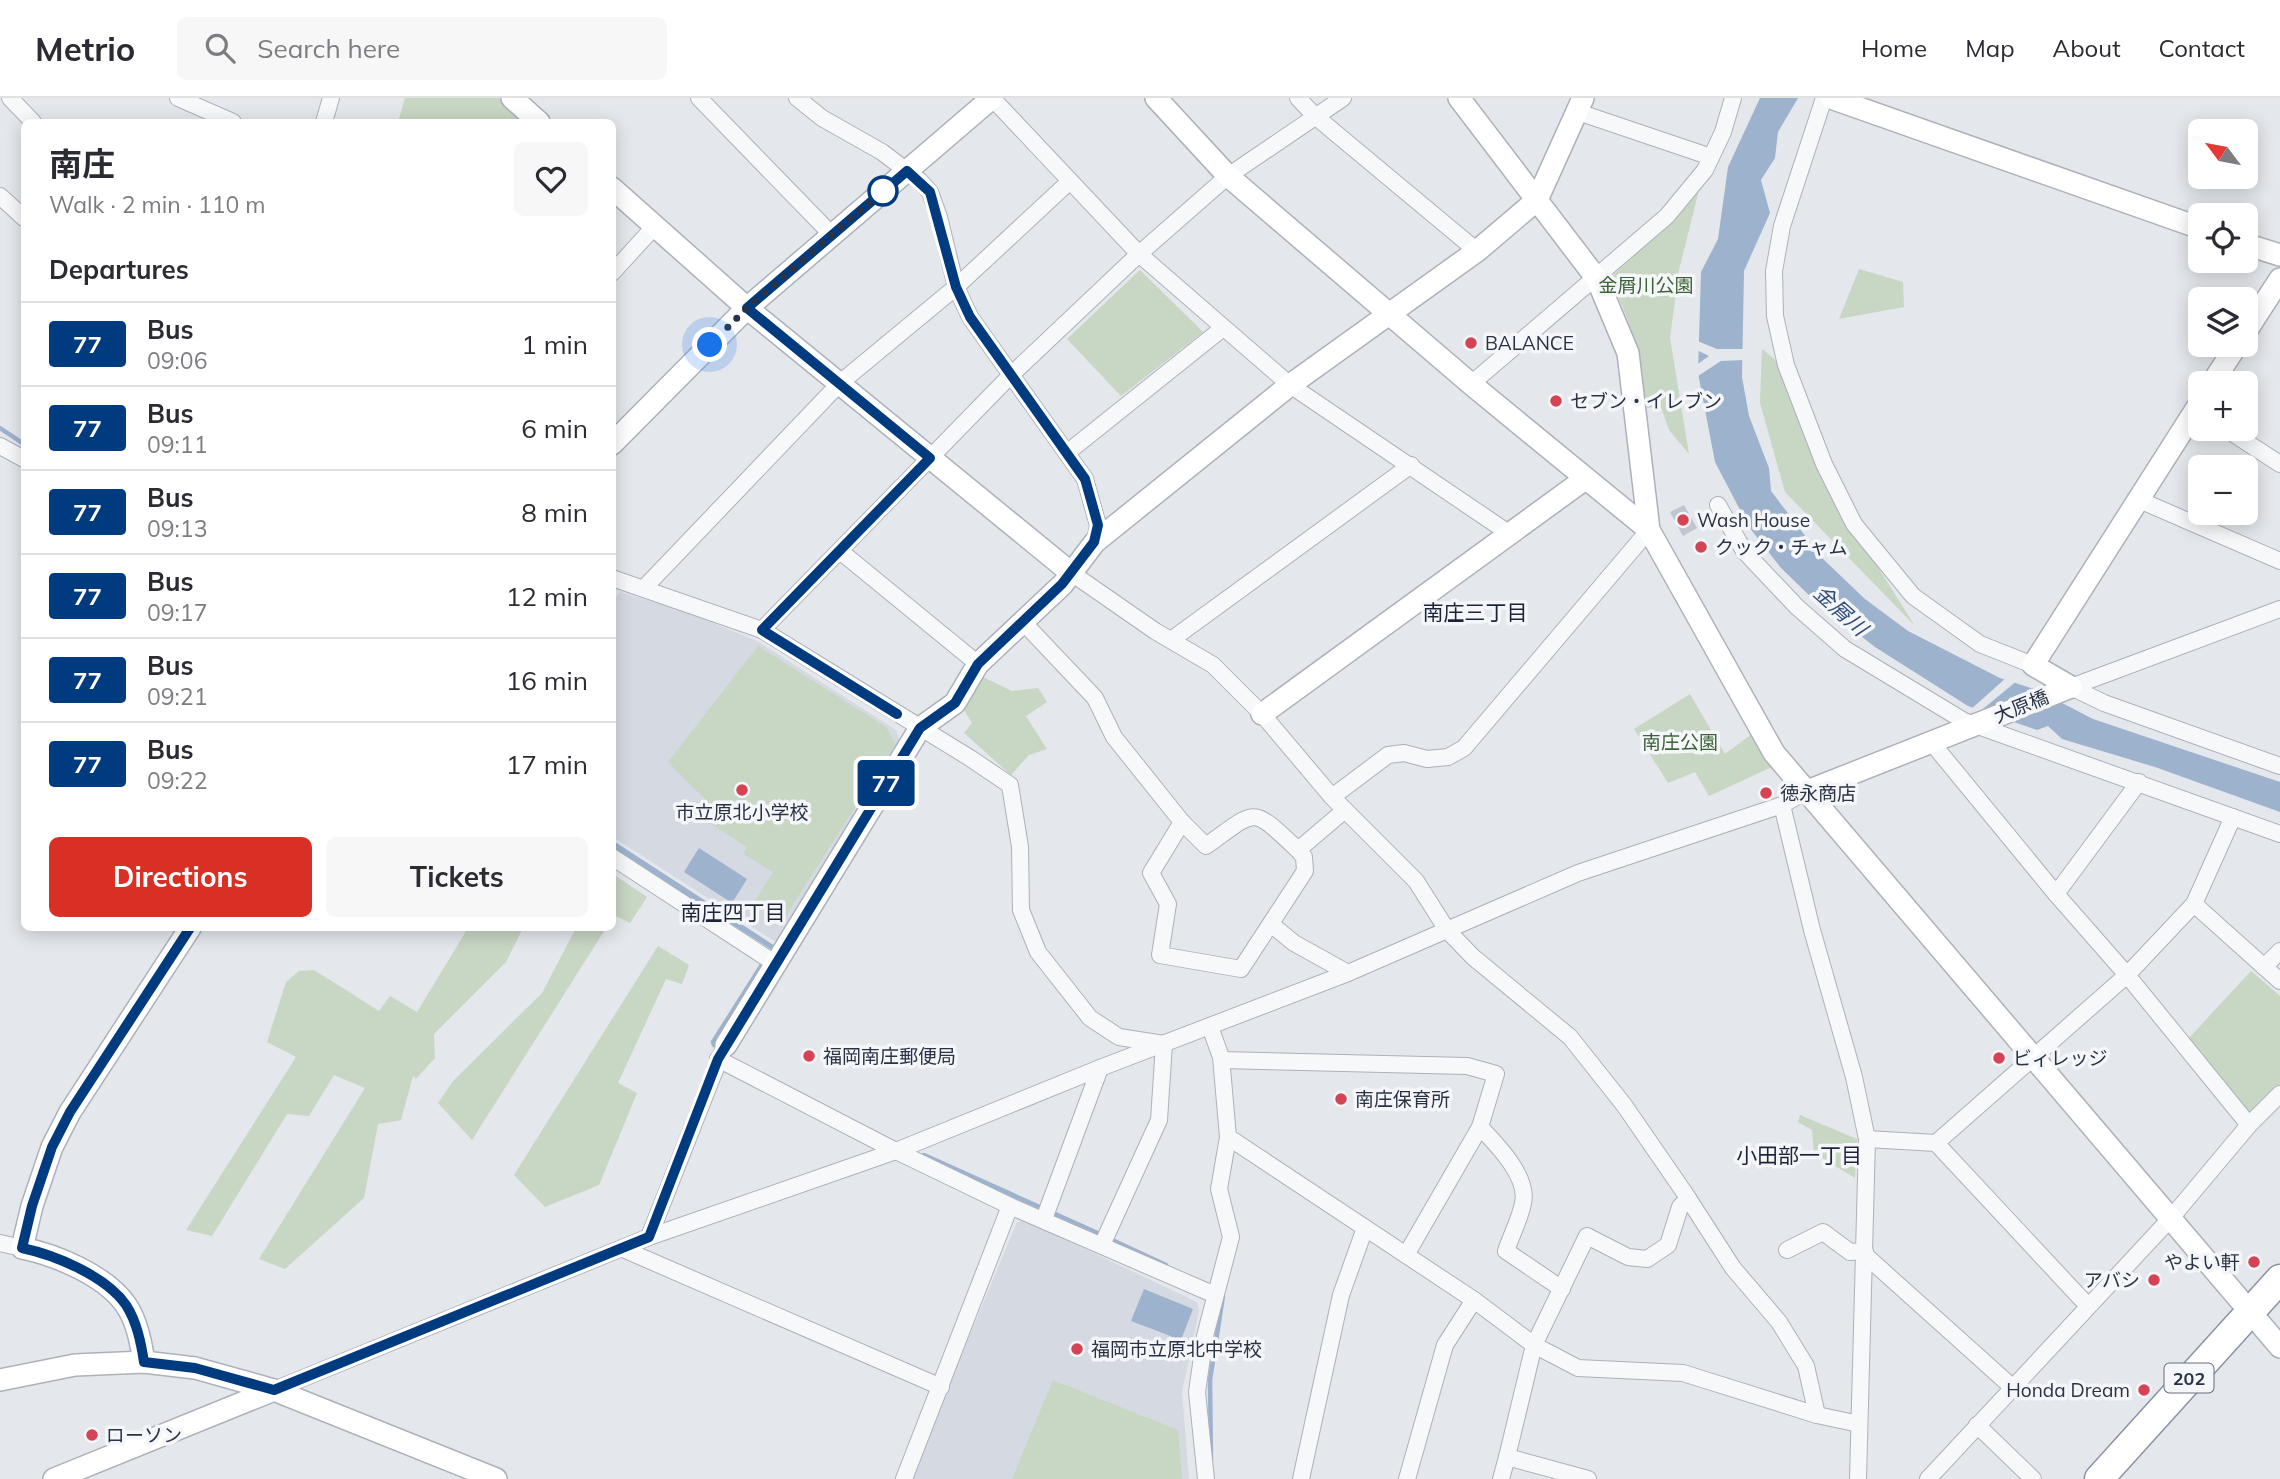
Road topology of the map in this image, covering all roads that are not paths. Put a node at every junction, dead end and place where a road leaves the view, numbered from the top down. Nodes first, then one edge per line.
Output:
1 (10, 98) edge
2 (178, 98) edge
3 (331, 98) edge
4 (512, 98) edge
5 (699, 98) edge
6 (797, 98) edge
7 (992, 98) edge
8 (1156, 98) edge
9 (1298, 98) edge
10 (1343, 98) edge
11 (1459, 98) edge
12 (1733, 98) edge
13 (1824, 98) edge
14 (1831, 98) edge
15 (1580, 105) edge
16 (1315, 116) junction
17 (30, 119) edge
18 (226, 119) edge
19 (325, 119) edge
20 (536, 119) edge
21 (1711, 157) junction
22 (907, 171) junction
23 (1228, 176) junction
24 (1069, 182) junction
25 (616, 192) edge
26 (0, 196) edge
27 (1537, 200) junction
28 (21, 215) edge
29 (2188, 224) edge
30 (654, 226) junction
31 (832, 235) junction
32 (2258, 248) edge
33 (1477, 251) junction
34 (1139, 254) junction
35 (2280, 256) edge
36 (616, 269) edge
37 (1597, 279) junction
38 (2280, 279) edge
39 (956, 287) junction
40 (747, 308) junction
41 (1389, 312) junction
42 (2258, 313) edge
43 (1223, 328) junction
44 (1010, 376) junction
45 (840, 383) junction
46 (1471, 384) junction
47 (1290, 385) junction
48 (2188, 423) edge
49 (616, 440) edge
50 (2244, 441) edge
51 (0, 446) edge
52 (1068, 452) junction
53 (21, 457) edge
54 (930, 458) junction
55 (2280, 464) edge
56 (1411, 465) junction
57 (1585, 480) junction
58 (2137, 499) junction
59 (1718, 505) dead end
60 (1648, 530) junction
61 (1510, 534) junction
62 (1094, 542) junction
63 (840, 551) junction
64 (2280, 561) edge
65 (1070, 572) junction
66 (616, 580) edge
67 (645, 587) junction
68 (2280, 609) edge
69 (1023, 622) junction
70 (762, 630) junction
71 (1171, 640) junction
72 (978, 664) junction
73 (2033, 665) junction
74 (2071, 687) junction
75 (1262, 714) junction
76 (1972, 726) junction
77 (920, 728) junction
78 (1932, 743) junction
79 (2280, 766) edge
80 (2139, 782) junction
81 (1805, 792) junction
82 (1332, 797) junction
83 (1782, 805) junction
84 (1345, 810) junction
85 (2232, 817) junction
86 (1182, 822) junction
87 (2280, 834) edge
88 (1298, 850) junction
89 (616, 861) edge
90 (2056, 894) junction
91 (2194, 904) junction
92 (1272, 925) junction
93 (1447, 930) junction
94 (188, 931) edge
95 (2280, 951) edge
96 (776, 964) junction
97 (2264, 967) junction
98 (1348, 973) junction
99 (2127, 975) junction
100 (2280, 981) edge
101 (1210, 1027) junction
102 (1164, 1044) junction
103 (722, 1052) junction
104 (2032, 1056) junction
105 (1222, 1060) junction
106 (1100, 1068) junction
107 (2280, 1094) edge
108 (2249, 1125) junction
109 (1480, 1128) junction
110 (1228, 1137) junction
111 (1867, 1139) junction
112 (1936, 1143) junction
113 (896, 1151) junction
114 (1688, 1198) junction
115 (1010, 1206) junction
116 (1047, 1211) junction
117 (2171, 1218) junction
118 (1365, 1228) junction
119 (649, 1237) junction
120 (1105, 1238) junction
121 (0, 1243) edge
122 (22, 1248) junction
123 (623, 1249) junction
124 (1787, 1250) dead end
125 (1865, 1253) junction
126 (1406, 1255) junction
127 (2280, 1279) edge
128 (1216, 1289) junction
129 (1562, 1289) junction
130 (1474, 1300) junction
131 (2280, 1300) edge
132 (2088, 1306) junction
133 (2253, 1317) junction
134 (1534, 1345) junction
135 (2280, 1347) edge
136 (144, 1362) junction
137 (0, 1380) edge
138 (941, 1387) junction
139 (2012, 1387) junction
140 (274, 1390) junction
141 (1817, 1415) junction
142 (1858, 1424) junction
143 (1977, 1425) junction
144 (1507, 1457) junction
145 (54, 1479) edge
146 (496, 1479) edge
147 (904, 1479) edge
148 (1206, 1479) edge
149 (1301, 1479) edge
150 (1407, 1479) edge
151 (1501, 1479) edge
152 (1588, 1479) edge
153 (1858, 1479) edge
154 (1928, 1479) edge
155 (2033, 1479) edge
156 (2099, 1479) edge
157 (2118, 1479) edge

1 - 17 street
2 - 18 street
3 - 19 street
4 - 20 street
5 - 31 street
6 - 22 street
7 - 22 street
7 - 24 street
8 - 23 street
9 - 16 street
10 - 16 street
11 - 27 street
12 - 21 street
13 - 73 street
14 - 29 street
15 - 21 street
15 - 27 street
16 - 23 street
16 - 33 street
21 - 37 street
22 - 31 street
22 - 39 street
23 - 34 street
23 - 41 street
24 - 34 street
24 - 39 street
25 - 30 street
26 - 28 street
27 - 33 street
27 - 37 street
30 - 36 street
30 - 40 street
31 - 40 street
32 - 35 street
33 - 41 street
34 - 43 street
34 - 44 street
37 - 46 street
37 - 60 street
38 - 42 street
39 - 44 street
39 - 45 street
40 - 45 street
40 - 49 street
41 - 46 street
41 - 47 street
43 - 47 street
43 - 52 street
44 - 52 street
44 - 54 street
45 - 54 street
45 - 67 street
46 - 57 street
47 - 56 street
47 - 62 street
48 - 58 street
50 - 55 street
51 - 53 street
52 - 62 street
54 - 63 street
54 - 65 street
56 - 61 street
56 - 71 street
57 - 60 street
57 - 61 street
58 - 64 street
58 - 73 street
59 - 76 street
60 - 81 street
60 - 82 street
61 - 75 street
62 - 65 street
63 - 70 street
63 - 72 street
65 - 69 street
65 - 71 street
66 - 67 street
67 - 70 street
68 - 74 street
69 - 72 street
69 - 86 street
70 - 77 street
71 - 75 street
72 - 77 street
73 - 74 street
74 - 76 street, 大原橋
74 - 79 street
75 - 82 street
76 - 78 street, 大原橋
76 - 80 street
77 - 96 street
77 - 102 street
78 - 81 street, 大原橋
78 - 90 street
80 - 85 street
80 - 90 street
81 - 83 street
81 - 104 street
82 - 84 street
83 - 93 street
83 - 111 street
84 - 88 street
84 - 93 street
85 - 87 street
85 - 91 street
86 - 88 street
86 - 92 street
88 - 92 street
89 - 96 street
90 - 99 street
91 - 97 street
91 - 99 street
92 - 98 street
93 - 98 street
93 - 114 street
94 - 122 street
95 - 97 street
96 - 103 street
97 - 100 street
98 - 101 street
99 - 104 street
99 - 108 street
101 - 102 street
101 - 105 street
102 - 106 street
102 - 120 street
103 - 113 street
103 - 119 street
104 - 112 street
104 - 117 street
105 - 109 street
105 - 110 street
106 - 113 street
106 - 116 street
107 - 108 street
108 - 117 street
109 - 126 street
109 - 129 street
110 - 118 street
110 - 128 street
111 - 112 street
111 - 125 street
112 - 132 street
113 - 115 street
113 - 119 street
114 - 129 street
114 - 141 street
115 - 116 street
115 - 138 street
116 - 120 street
117 - 132 street
117 - 133 street
118 - 126 street
118 - 149 street
119 - 123 street
120 - 128 street
121 - 122 street
122 - 136 street
123 - 138 street
123 - 140 street
124 - 125 street
125 - 139 street
125 - 142 street
126 - 130 street
127 - 133 highway, 202
128 - 148 street
129 - 134 street
130 - 134 street
130 - 150 street
131 - 133 highway, 202
132 - 139 street
133 - 135 street
133 - 156 highway, 202
133 - 157 highway, 202
134 - 141 street
134 - 144 street
136 - 137 street
136 - 140 street
138 - 147 street
139 - 143 street
140 - 145 street
140 - 146 street
141 - 142 street
142 - 153 street
143 - 154 street
143 - 155 street
144 - 151 street
144 - 152 street

